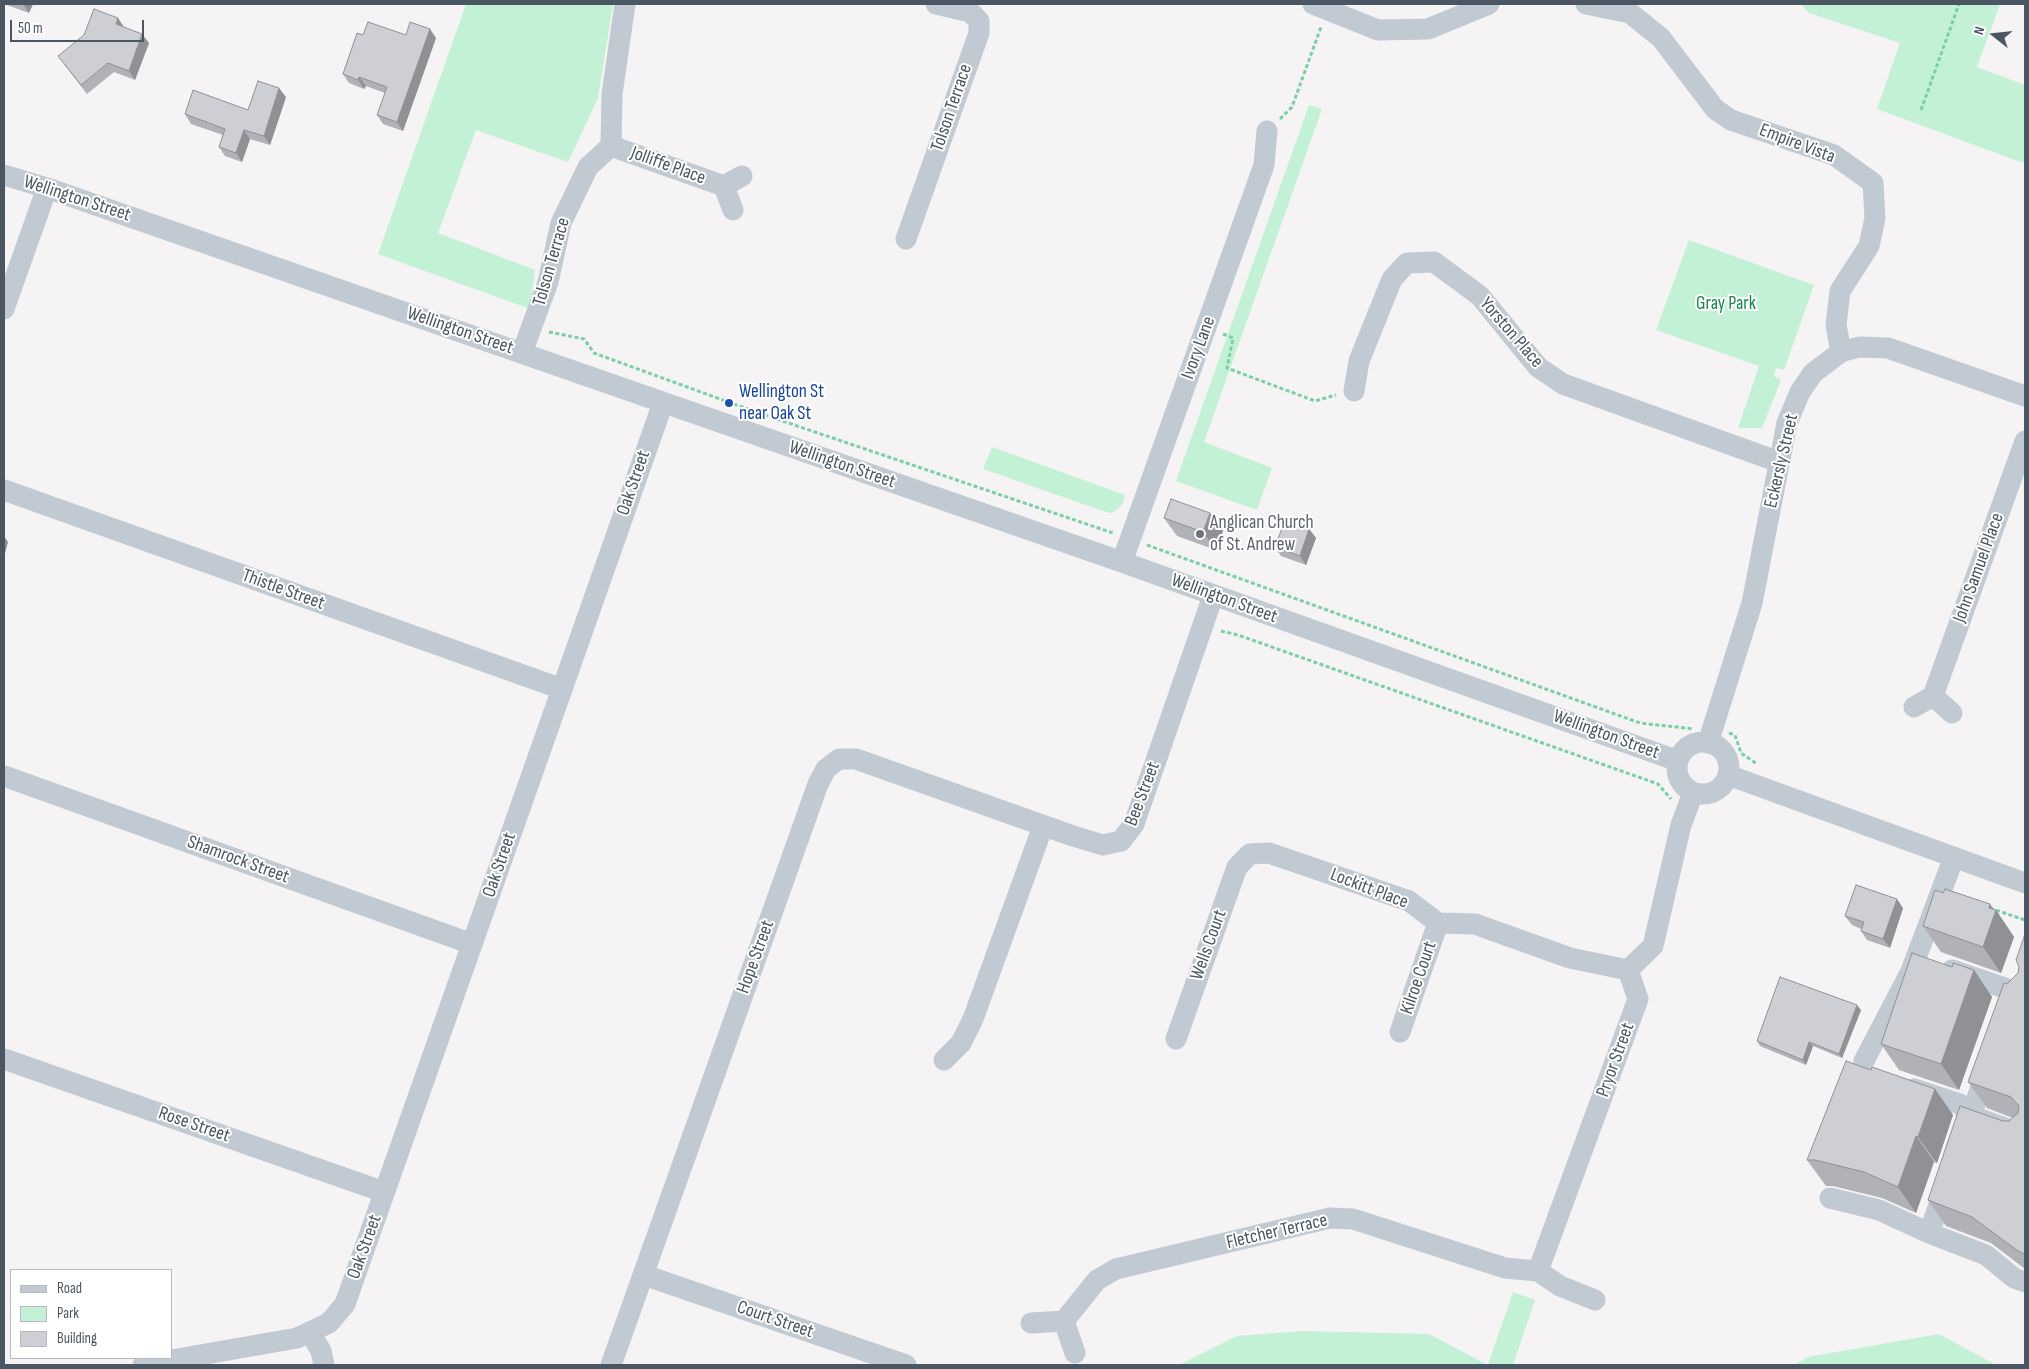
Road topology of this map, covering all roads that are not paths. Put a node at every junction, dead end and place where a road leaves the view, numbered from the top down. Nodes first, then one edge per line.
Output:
1 (625, 4) edge
2 (936, 4) edge
3 (1489, 4) edge
4 (1586, 4) edge
5 (1326, 6) edge
6 (1267, 131) road end
7 (611, 146) junction
8 (4, 175) edge
9 (47, 188) junction
10 (733, 210) dead end
11 (906, 239) dead end
12 (4, 309) edge
13 (1841, 352) junction
14 (522, 353) junction
15 (1354, 391) road end
16 (2025, 396) edge
17 (663, 403) junction
18 (2025, 441) edge
19 (1779, 462) junction
20 (4, 490) edge
21 (1122, 562) junction
22 (1213, 596) junction
23 (562, 689) junction
24 (1934, 696) junction
25 (1914, 707) dead end
26 (1952, 713) dead end
27 (1710, 735) junction
28 (1678, 761) junction
29 (1728, 775) junction
30 (4, 776) edge
31 (1693, 792) junction
32 (1043, 826) junction
33 (1250, 854) joint
34 (1954, 857) junction
35 (2025, 883) edge
36 (1438, 923) junction
37 (472, 944) junction
38 (1929, 961) edge
39 (1628, 970) junction
40 (2023, 970) edge
41 (2016, 999) edge
42 (1400, 1032) dead end
43 (1176, 1039) dead end
44 (1993, 1054) edge
45 (4, 1059) edge
46 (944, 1060) dead end
47 (1864, 1061) dead end
48 (1896, 1082) edge
49 (1971, 1116) junction
50 (2025, 1135) edge
51 (384, 1192) junction
52 (1830, 1198) dead end
53 (1929, 1233) junction
54 (1538, 1271) junction
55 (644, 1275) junction
56 (2025, 1282) edge
57 (1595, 1300) dead end
58 (1064, 1321) junction
59 (1031, 1323) dead end
60 (310, 1332) junction
61 (1075, 1353) dead end
62 (143, 1365) edge
63 (324, 1365) edge
64 (611, 1365) edge
65 (906, 1365) edge

1 - 7 street
2 - 11 street, Tolson Terrace
3 - 5 street
4 - 13 street, Empire Vista
6 - 21 street, Ivory Lane
7 - 10 street, Jolliffe Place
7 - 14 street, Tolson Terrace
8 - 9 street, Wellington Street
9 - 12 street
9 - 14 street, Wellington Street
13 - 16 street, Eckersly Street
13 - 19 street, Eckersly Street
14 - 17 street, Wellington Street
15 - 19 street, Yorston Place
17 - 21 street, Wellington Street
17 - 23 street, Oak Street
18 - 24 street, John Samuel Place
19 - 27 street, Eckersly Street
20 - 23 street, Thistle Street
21 - 22 street, Wellington Street
22 - 28 street, Wellington Street
22 - 32 street, Bee Street
23 - 37 street, Oak Street
24 - 25 street
24 - 26 street
27 - 28 street, Wellington Street
27 - 29 street
28 - 31 street, Wellington Street
29 - 31 street
29 - 34 street
30 - 37 street, Shamrock Street
31 - 39 street
32 - 46 street
32 - 55 street, Hope Street
33 - 36 street, Lockitt Place
33 - 43 street, Wells Court
34 - 35 street
34 - 47 street
36 - 39 street
36 - 42 street, Kilroe Court
37 - 51 street, Oak Street
38 - 41 street
39 - 54 street, Pryor Street
40 - 41 street
44 - 49 street
45 - 51 street, Rose Street
48 - 49 street
49 - 50 street
49 - 53 street
51 - 60 street, Oak Street
52 - 53 street
53 - 56 street
54 - 57 street
54 - 58 street, Fletcher Terrace
55 - 64 street, Hope Street
55 - 65 street, Court Street
58 - 59 street
58 - 61 street
60 - 62 street
60 - 63 street

